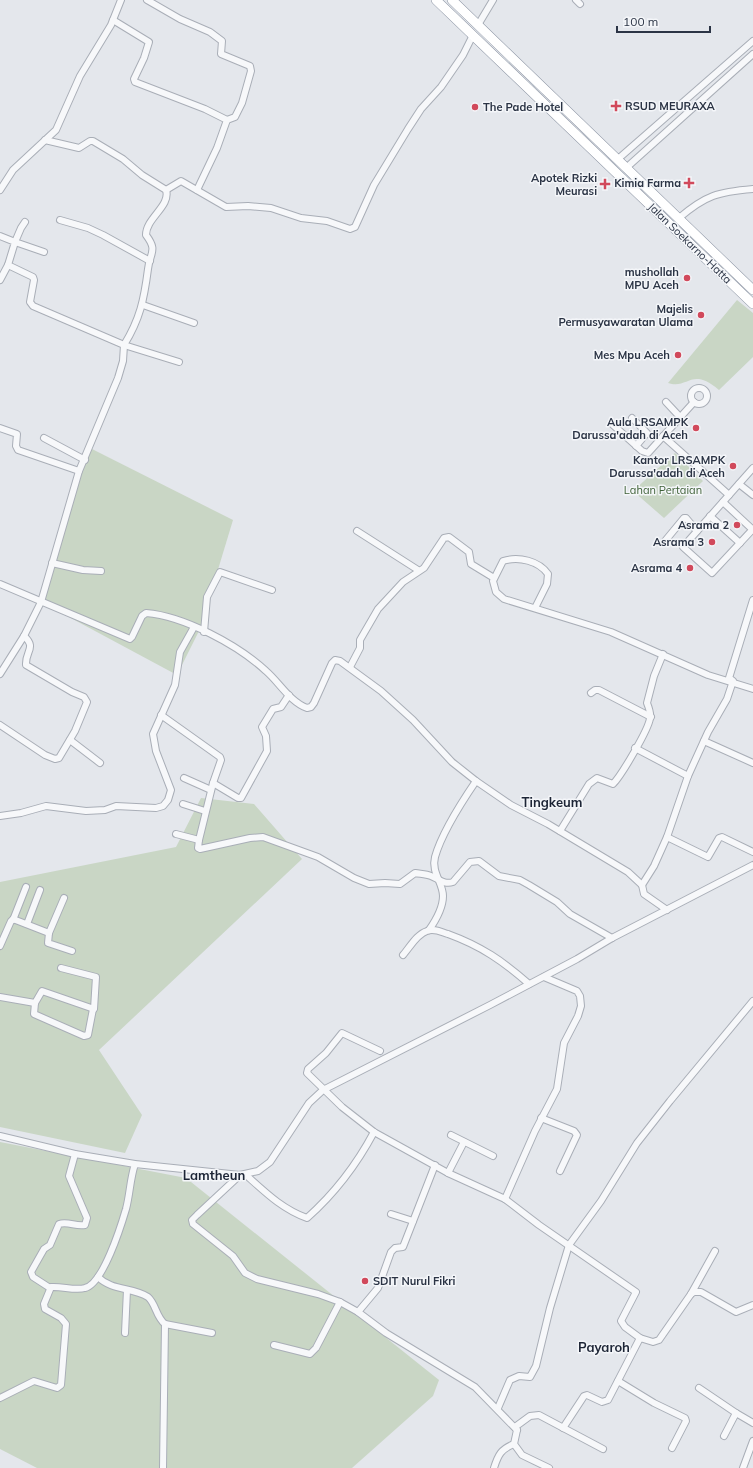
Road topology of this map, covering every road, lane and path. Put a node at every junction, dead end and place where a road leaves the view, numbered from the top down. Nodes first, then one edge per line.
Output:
1 (121, 0) edge
2 (147, 0) edge
3 (436, 0) edge
4 (452, 0) edge
5 (493, 0) edge
6 (113, 20) junction
7 (478, 25) junction
8 (473, 35) junction
9 (753, 41) edge
10 (753, 54) edge
11 (227, 120) junction
12 (45, 140) junction
13 (618, 159) junction
14 (626, 168) junction
15 (0, 188) edge
16 (753, 189) edge
17 (166, 190) junction
18 (197, 190) junction
19 (679, 218) junction
20 (60, 220) dead end
21 (25, 222) dead end
22 (687, 225) junction
23 (680, 233) junction
24 (0, 236) edge
25 (15, 242) junction
26 (44, 252) dead end
27 (150, 260) junction
28 (8, 265) junction
29 (0, 280) edge
30 (753, 290) edge
31 (753, 304) edge
32 (143, 305) junction
33 (194, 322) dead end
34 (124, 345) junction
35 (180, 362) dead end
36 (666, 402) dead end
37 (694, 402) dead end
38 (680, 417) junction
39 (632, 418) dead end
40 (612, 424) dead end
41 (0, 428) edge
42 (663, 436) junction
43 (44, 438) dead end
44 (636, 446) junction
45 (85, 460) junction
46 (753, 468) edge
47 (79, 471) junction
48 (739, 484) junction
49 (729, 495) junction
50 (753, 495) edge
51 (723, 502) junction
52 (710, 516) junction
53 (753, 529) edge
54 (357, 531) dead end
55 (697, 531) junction
56 (665, 541) dead end
57 (740, 543) junction
58 (52, 563) junction
59 (418, 570) junction
60 (101, 571) dead end
61 (494, 578) junction
62 (0, 584) edge
63 (272, 590) dead end
64 (753, 600) edge
65 (41, 602) junction
66 (535, 608) junction
67 (194, 627) junction
68 (204, 632) junction
69 (24, 636) junction
70 (663, 654) junction
71 (3, 663) edge
72 (350, 667) junction
73 (0, 674) edge
74 (733, 681) junction
75 (753, 689) edge
76 (591, 693) dead end
77 (289, 695) junction
78 (161, 715) junction
79 (650, 717) junction
80 (0, 725) edge
81 (70, 740) junction
82 (704, 741) junction
83 (636, 748) junction
84 (100, 763) dead end
85 (753, 763) edge
86 (688, 776) junction
87 (184, 778) dead end
88 (476, 781) junction
89 (213, 783) junction
90 (211, 790) junction
91 (183, 804) dead end
92 (206, 811) junction
93 (0, 816) edge
94 (560, 831) junction
95 (176, 834) dead end
96 (667, 837) junction
97 (199, 840) junction
98 (753, 852) edge
99 (753, 865) edge
100 (437, 879) junction
101 (642, 885) junction
102 (26, 887) dead end
103 (40, 890) dead end
104 (64, 898) dead end
105 (667, 910) junction
106 (12, 920) junction
107 (27, 924) junction
108 (430, 930) junction
109 (49, 933) junction
110 (612, 938) junction
111 (0, 946) edge
112 (72, 951) dead end
113 (403, 955) dead end
114 (61, 968) dead end
115 (544, 976) junction
116 (529, 984) junction
117 (0, 998) edge
118 (753, 1001) edge
119 (35, 1003) junction
120 (93, 1009) junction
121 (380, 1051) dead end
122 (323, 1090) junction
123 (541, 1118) junction
124 (374, 1132) junction
125 (451, 1135) dead end
126 (0, 1136) edge
127 (464, 1142) junction
128 (75, 1154) junction
129 (493, 1156) dead end
130 (135, 1164) junction
131 (435, 1165) junction
132 (560, 1171) dead end
133 (448, 1173) junction
134 (243, 1175) junction
135 (505, 1199) junction
136 (391, 1214) dead end
137 (413, 1221) junction
138 (569, 1244) junction
139 (715, 1251) dead end
140 (98, 1277) junction
141 (50, 1288) junction
142 (127, 1290) junction
143 (691, 1294) junction
144 (340, 1302) junction
145 (753, 1305) edge
146 (358, 1312) junction
147 (165, 1324) junction
148 (125, 1333) dead end
149 (212, 1333) dead end
150 (640, 1338) junction
151 (274, 1345) dead end
152 (618, 1381) junction
153 (698, 1388) dead end
154 (0, 1398) edge
155 (498, 1408) junction
156 (736, 1413) junction
157 (753, 1423) edge
158 (563, 1428) junction
159 (517, 1430) junction
160 (724, 1436) dead end
161 (753, 1441) edge
162 (514, 1444) junction
163 (672, 1448) dead end
164 (603, 1449) dead end
165 (163, 1468) edge
166 (494, 1468) edge
167 (549, 1468) edge
168 (743, 1468) edge

1 - 6 street
2 - 11 street
3 - 8 highway, Jalan Soekarno-Hatta
4 - 7 highway, Jalan Soekarno-Hatta
5 - 7 street
6 - 11 street
6 - 12 street
7 - 13 highway, Jalan Soekarno-Hatta
8 - 18 street
8 - 23 highway, Jalan Soekarno-Hatta
9 - 13 street
10 - 14 street
11 - 18 street
12 - 15 street
12 - 17 street
13 - 14 highway, Jalan Soekarno-Hatta
14 - 19 highway, Jalan Soekarno-Hatta
16 - 19 street
17 - 18 street
17 - 27 street
19 - 22 highway, Jalan Soekarno-Hatta
20 - 27 street
21 - 25 street
22 - 23 highway
22 - 30 highway, Jalan Soekarno-Hatta
23 - 31 highway, Jalan Soekarno-Hatta
24 - 25 street
25 - 26 street
25 - 28 street
27 - 32 street
28 - 29 street
28 - 34 street
32 - 33 street
32 - 34 street
34 - 35 street
34 - 45 street
36 - 38 street
37 - 38 street
38 - 42 street
39 - 44 street
40 - 44 street
41 - 47 street
42 - 44 street
42 - 49 street
43 - 45 street
45 - 47 street
46 - 48 street
47 - 58 street
48 - 49 street
48 - 50 street
49 - 51 street
51 - 52 street
51 - 53 street
52 - 55 street
52 - 57 street
53 - 57 street
54 - 59 street
55 - 56 street
55 - 57 street
58 - 60 street
58 - 65 street
59 - 61 street
59 - 72 street
61 - 66 street
61 - 66 street
62 - 65 street
63 - 68 street
64 - 74 street
65 - 67 street
65 - 69 street
66 - 70 street
67 - 68 street
67 - 78 street
68 - 77 street
69 - 71 street
69 - 81 street
70 - 74 street
70 - 79 street
71 - 73 street
72 - 77 street
72 - 88 street
74 - 75 street
74 - 82 street
76 - 79 street
77 - 89 street
78 - 89 street
78 - 93 street
79 - 83 street
80 - 81 street
81 - 84 street
82 - 85 street
82 - 86 street
83 - 86 street
83 - 94 street
86 - 96 street
87 - 90 street
88 - 94 street
88 - 100 street
89 - 90 street
90 - 92 street
91 - 92 street
92 - 97 street
94 - 101 street
95 - 97 street
96 - 98 street
96 - 101 street
97 - 100 street
99 - 105 street
100 - 108 street
100 - 110 street
101 - 105 street
102 - 106 street
103 - 107 street
104 - 109 street
105 - 110 street
106 - 107 street
106 - 111 street
107 - 109 street
108 - 113 street
108 - 116 street
109 - 112 street
110 - 115 street
114 - 120 street
115 - 116 street
115 - 123 street
116 - 122 street
117 - 119 street
118 - 138 street
119 - 120 street
119 - 120 street
121 - 122 street
122 - 124 street
122 - 134 street
123 - 132 street
123 - 135 street
124 - 131 street
124 - 134 street
125 - 127 street
126 - 128 street
127 - 129 street
127 - 133 street
128 - 130 street
128 - 141 street
130 - 134 street
130 - 140 street
131 - 133 street
131 - 137 street
133 - 135 street
134 - 144 street
135 - 138 street
136 - 137 street
137 - 146 street
138 - 150 street
138 - 155 street
139 - 143 street
140 - 141 street
140 - 142 street
141 - 154 street
142 - 147 street
142 - 148 street
143 - 145 street
143 - 150 street
144 - 146 street
144 - 151 street
146 - 155 street
147 - 149 street
147 - 165 street
150 - 152 street
152 - 158 street
152 - 163 street
153 - 156 street
155 - 159 street
156 - 157 street
156 - 160 street
158 - 159 street
158 - 164 street
159 - 162 street
161 - 168 street
162 - 166 street
162 - 167 street

